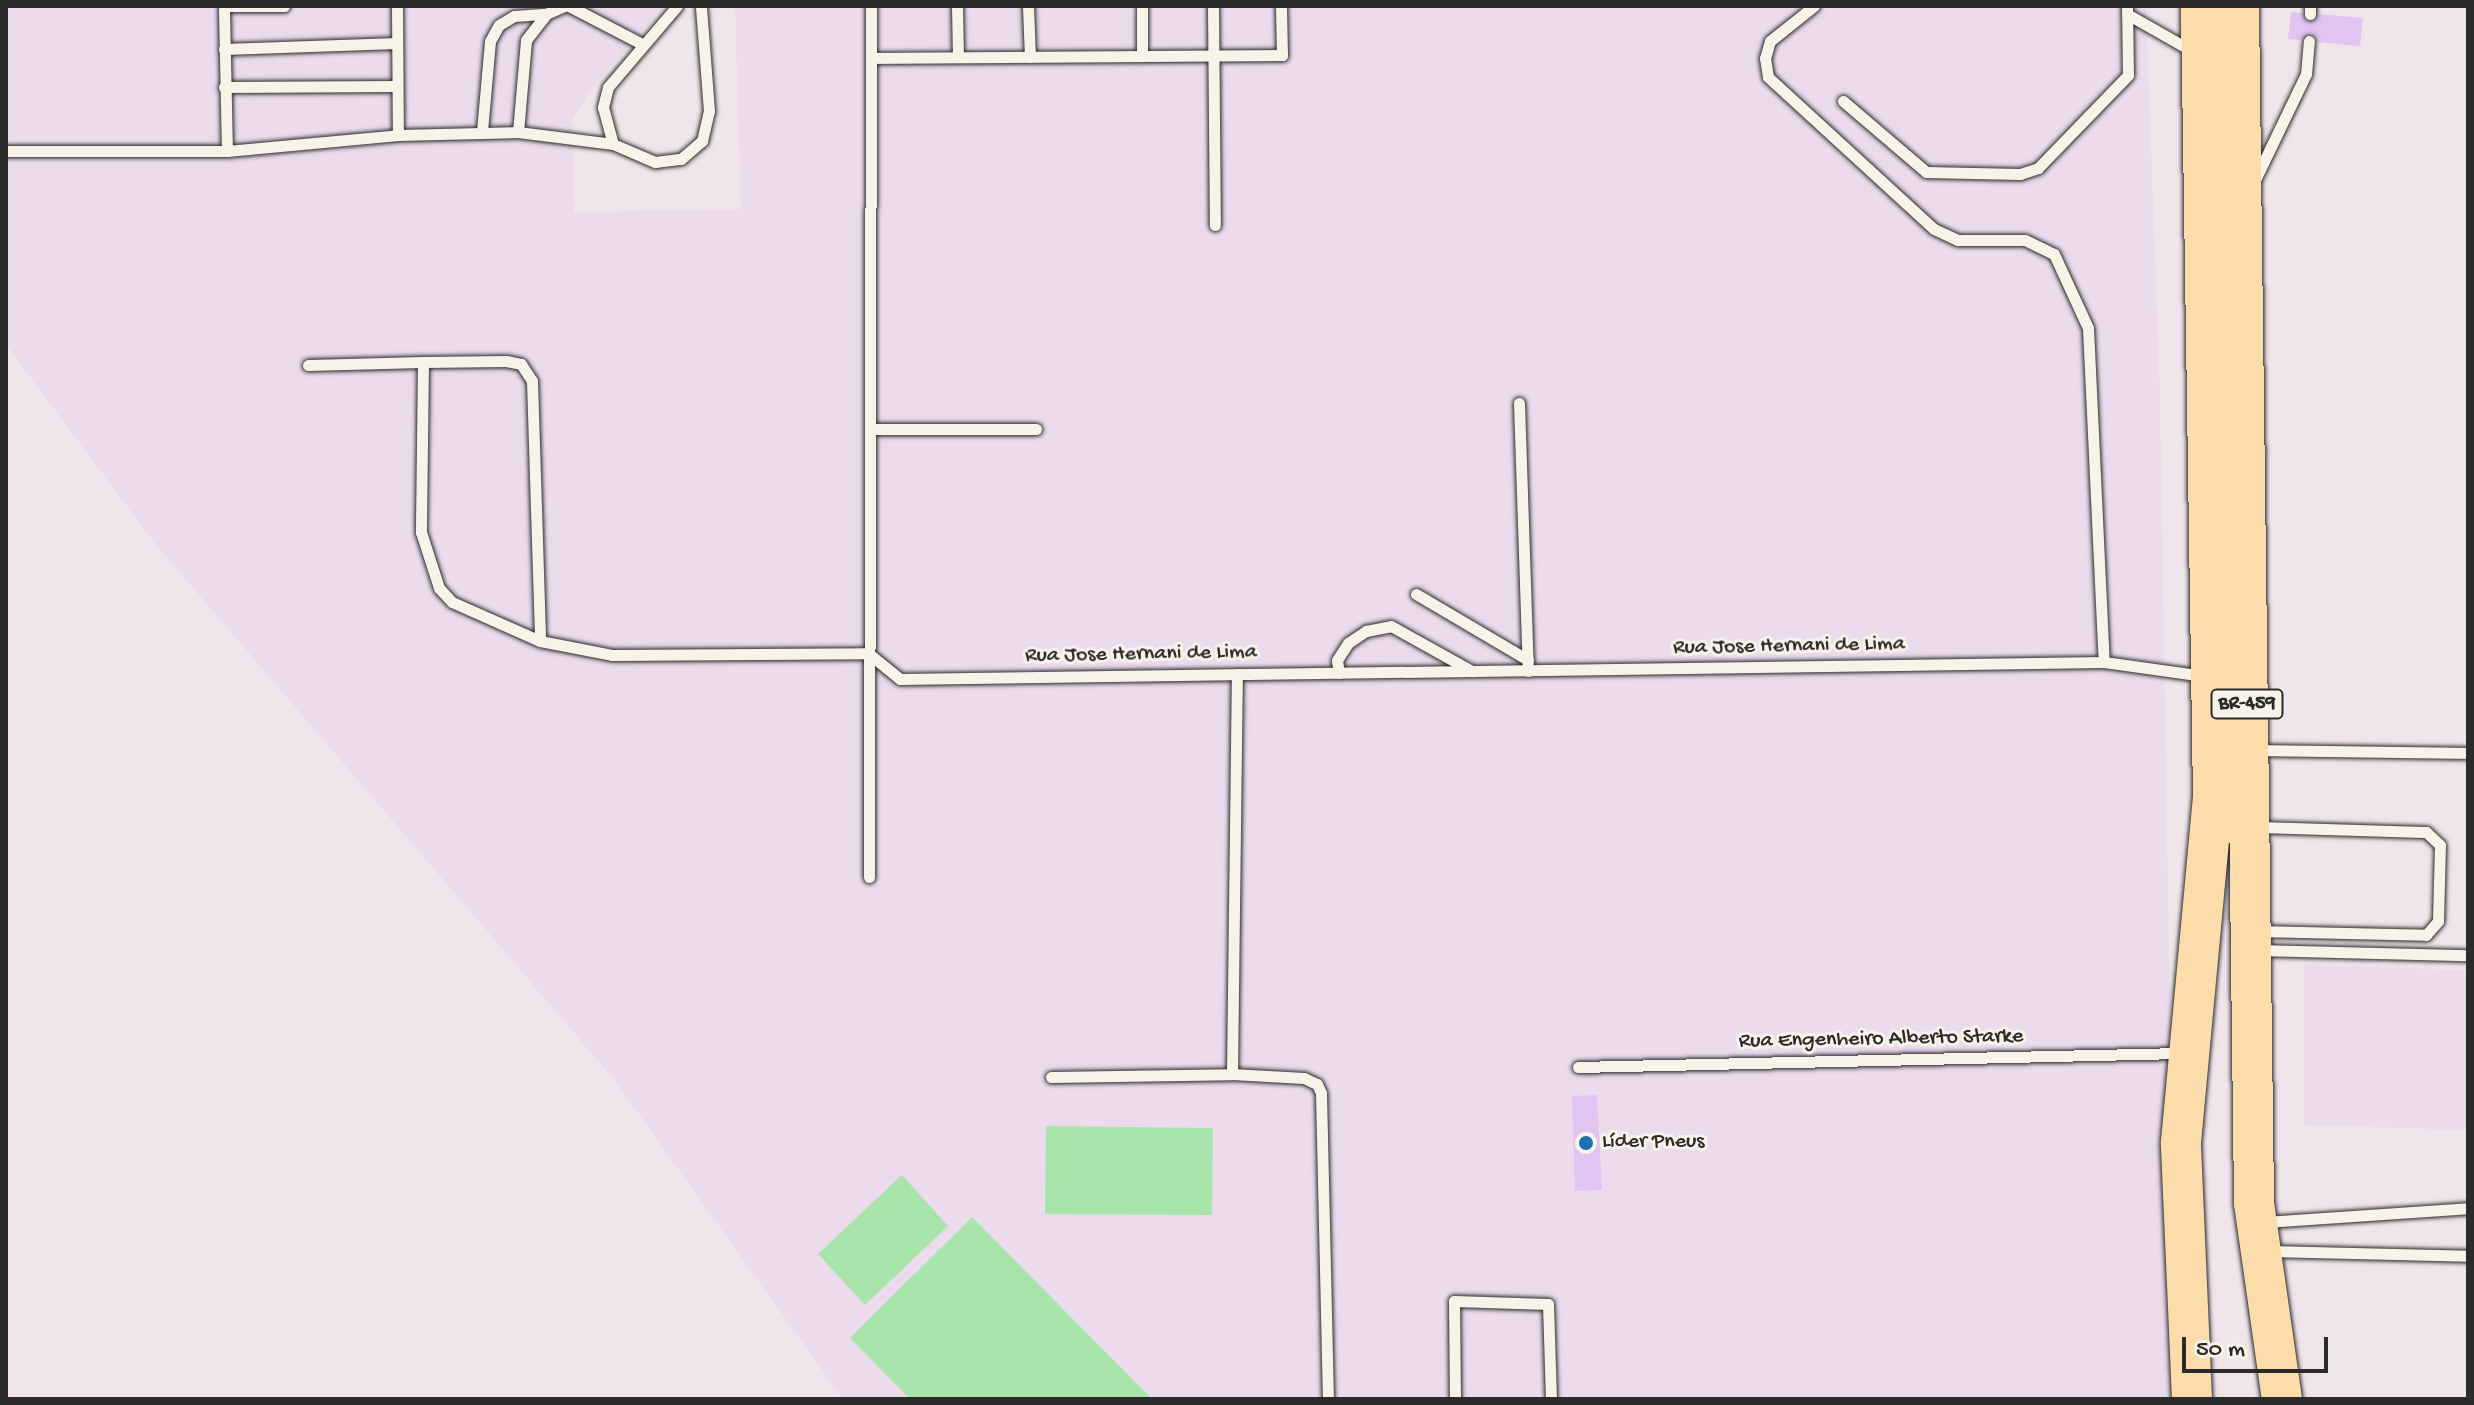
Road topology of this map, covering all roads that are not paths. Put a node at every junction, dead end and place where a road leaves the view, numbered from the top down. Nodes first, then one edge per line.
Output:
1 (284, 6) edge
2 (397, 6) edge
3 (566, 6) edge
4 (677, 6) edge
5 (701, 6) edge
6 (871, 6) edge
7 (957, 6) edge
8 (1028, 6) edge
9 (1142, 6) edge
10 (1213, 6) edge
11 (1281, 6) edge
12 (1814, 6) edge
13 (2201, 6) edge
14 (2239, 6) edge
15 (224, 8) edge
16 (2127, 10) edge
17 (546, 14) junction
18 (2309, 41) dead end
19 (397, 43) junction
20 (642, 44) junction
21 (224, 49) junction
22 (1142, 56) junction
23 (1213, 56) junction
24 (2201, 56) junction
25 (958, 57) junction
26 (1030, 57) junction
27 (871, 58) junction
28 (396, 86) junction
29 (224, 87) junction
30 (1843, 101) dead end
31 (482, 131) junction
32 (518, 132) junction
33 (398, 135) junction
34 (613, 144) junction
35 (6, 151) edge
36 (227, 151) junction
37 (2241, 207) junction
38 (1215, 225) dead end
39 (423, 362) junction
40 (308, 365) dead end
41 (1519, 403) dead end
42 (871, 429) junction
43 (1036, 429) dead end
44 (1416, 594) dead end
45 (540, 641) junction
46 (868, 653) junction
47 (2104, 662) junction
48 (1528, 666) junction
49 (1339, 673) junction
50 (1476, 673) junction
51 (1237, 674) junction
52 (2211, 677) junction
53 (2248, 750) junction
54 (2468, 753) edge
55 (2249, 826) junction
56 (869, 877) dead end
57 (2250, 940) junction
58 (2468, 955) edge
59 (2185, 1053) junction
60 (1578, 1067) dead end
61 (1232, 1074) junction
62 (1051, 1077) dead end
63 (2468, 1208) edge
64 (2258, 1237) junction
65 (2468, 1256) edge
66 (1328, 1399) edge
67 (1455, 1399) edge
68 (1551, 1399) edge
69 (2192, 1399) edge
70 (2282, 1399) edge

1 - 15 lane
2 - 19 lane
3 - 17 lane
3 - 20 lane
4 - 20 lane
5 - 34 lane
6 - 27 lane
7 - 25 lane
8 - 26 lane
9 - 22 lane
10 - 23 lane
11 - 23 lane
12 - 47 lane
13 - 24 highway, BR-459
14 - 37 highway, BR-459
15 - 21 lane
16 - 24 lane
16 - 30 lane
17 - 31 lane
17 - 32 lane
18 - 37 lane
19 - 21 lane
19 - 28 lane
20 - 34 lane
21 - 29 lane
22 - 23 lane
22 - 26 lane
23 - 38 lane
24 - 52 highway, BR-459
25 - 26 lane
25 - 27 lane
27 - 42 lane
28 - 29 lane
28 - 33 lane
29 - 36 lane
31 - 32 lane
31 - 33 lane
32 - 34 lane
33 - 36 lane
35 - 36 lane
37 - 53 highway, BR-459
39 - 40 lane
39 - 45 lane
39 - 45 lane
41 - 48 lane
42 - 43 lane
42 - 46 lane
44 - 48 lane
45 - 46 lane
46 - 51 lane, Rua Jose Hernani de Lima
46 - 56 lane
47 - 48 lane, Rua Jose Hernani de Lima
47 - 52 lane, Rua Jose Hernani de Lima
48 - 50 lane, Rua Jose Hernani de Lima
49 - 50 lane, Rua Jose Hernani de Lima
49 - 50 lane
49 - 51 lane, Rua Jose Hernani de Lima
51 - 61 lane
52 - 59 highway, BR-459
53 - 54 lane
53 - 55 highway, BR-459
55 - 57 highway, BR-459
55 - 57 lane
57 - 58 lane
57 - 64 highway, BR-459
59 - 60 lane, Rua Engenheiro Alberto Starke
59 - 69 highway, BR-459
61 - 62 lane
61 - 66 lane
63 - 64 lane
64 - 65 lane
64 - 70 highway, BR-459
67 - 68 lane

